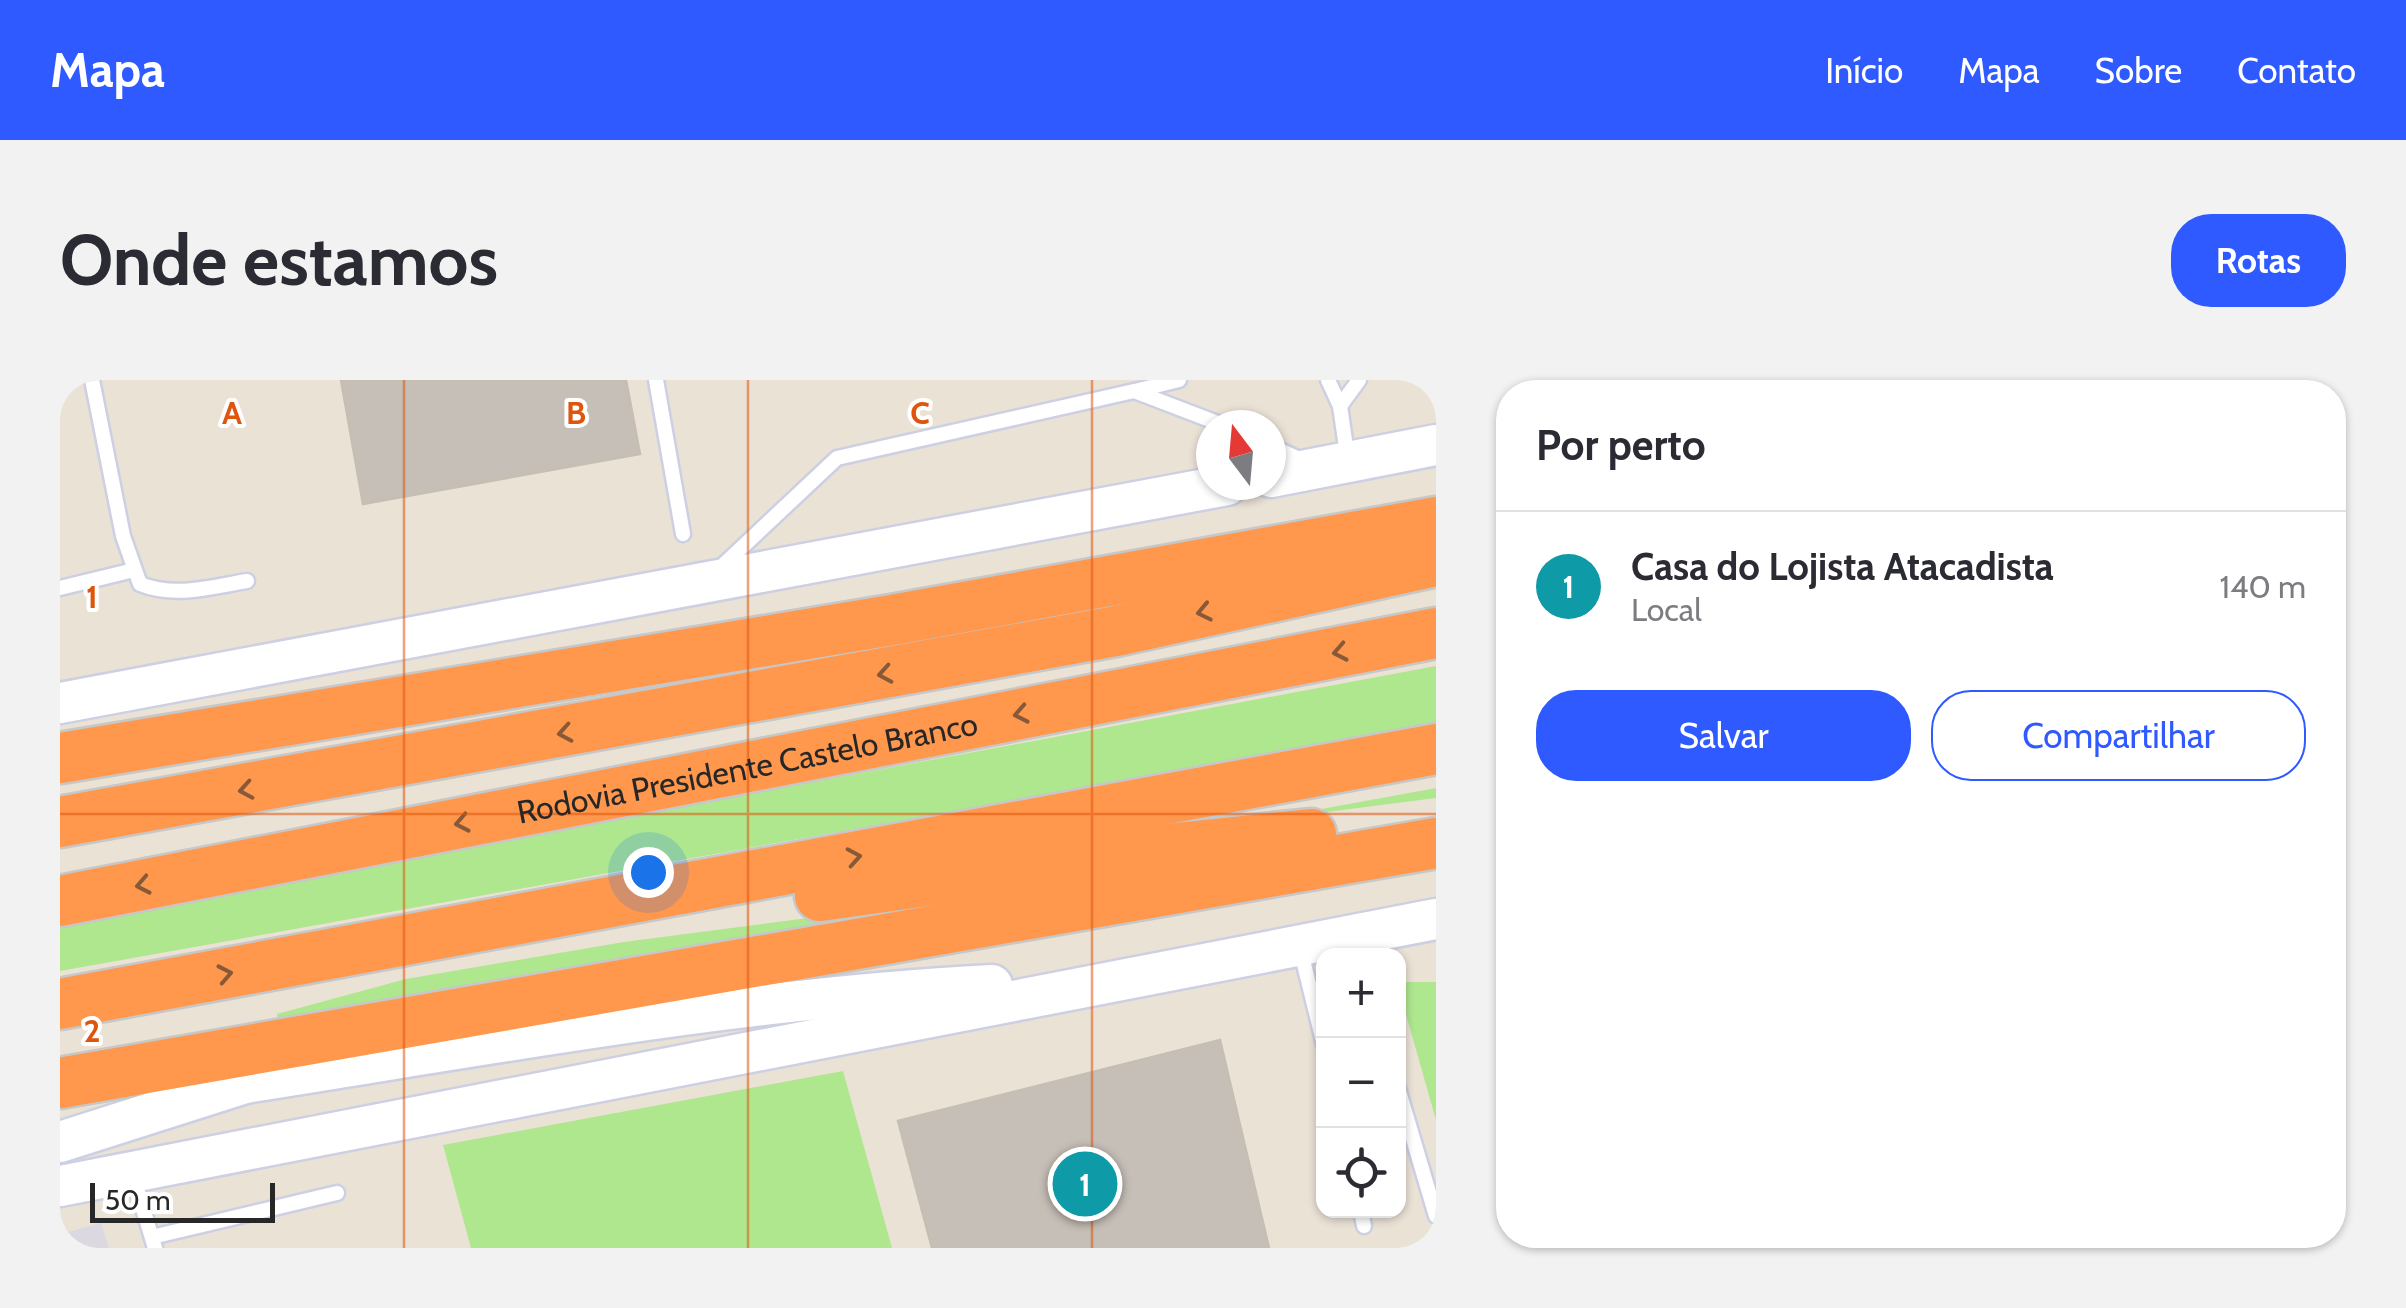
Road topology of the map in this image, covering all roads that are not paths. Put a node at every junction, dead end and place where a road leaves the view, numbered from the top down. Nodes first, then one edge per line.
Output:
1 (92, 380) edge
2 (656, 380) edge
3 (1179, 380) edge
4 (1328, 380) edge
5 (1359, 380) edge
6 (1134, 391) junction
7 (1340, 406) junction
8 (1196, 415) edge
9 (1436, 446) edge
10 (1286, 451) edge
11 (1334, 465) junction
12 (1286, 474) edge
13 (1196, 491) edge
14 (1436, 522) edge
15 (683, 534) dead end
16 (1436, 560) edge
17 (134, 570) junction
18 (246, 581) dead end
19 (698, 586) junction
20 (60, 588) edge
21 (1436, 633) edge
22 (60, 704) edge
23 (1436, 749) edge
24 (60, 758) edge
25 (1436, 814) edge
26 (60, 822) edge
27 (1436, 842) edge
28 (60, 901) edge
29 (1436, 919) edge
30 (393, 941) junction
31 (1298, 943) junction
32 (1141, 977) junction
33 (642, 982) junction
34 (60, 1004) edge
35 (1322, 1038) edge
36 (60, 1083) edge
37 (238, 1084) junction
38 (1406, 1115) edge
39 (60, 1142) edge
40 (132, 1171) junction
41 (60, 1186) edge
42 (337, 1192) dead end
43 (1436, 1216) edge
44 (154, 1242) edge

1 - 17 lane
2 - 15 lane
3 - 6 lane
4 - 7 lane
5 - 7 lane
6 - 8 lane
6 - 19 lane
7 - 11 lane
9 - 11 main road
10 - 11 lane
11 - 12 main road
13 - 19 main road
14 - 24 highway
16 -> 26 highway
17 - 18 lane
17 - 20 lane
19 - 22 main road
21 -> 28 highway, Rodovia Presidente Castelo Branco
30 -> 23 highway
25 - 30 highway
27 - 33 highway
29 - 31 main road
34 -> 30 highway
31 - 32 main road
31 - 35 lane
32 - 37 main road
32 - 40 main road
33 - 36 highway
33 - 37 main road
37 - 39 main road
38 - 43 lane
40 - 41 main road
40 - 44 lane
42 - 44 lane

